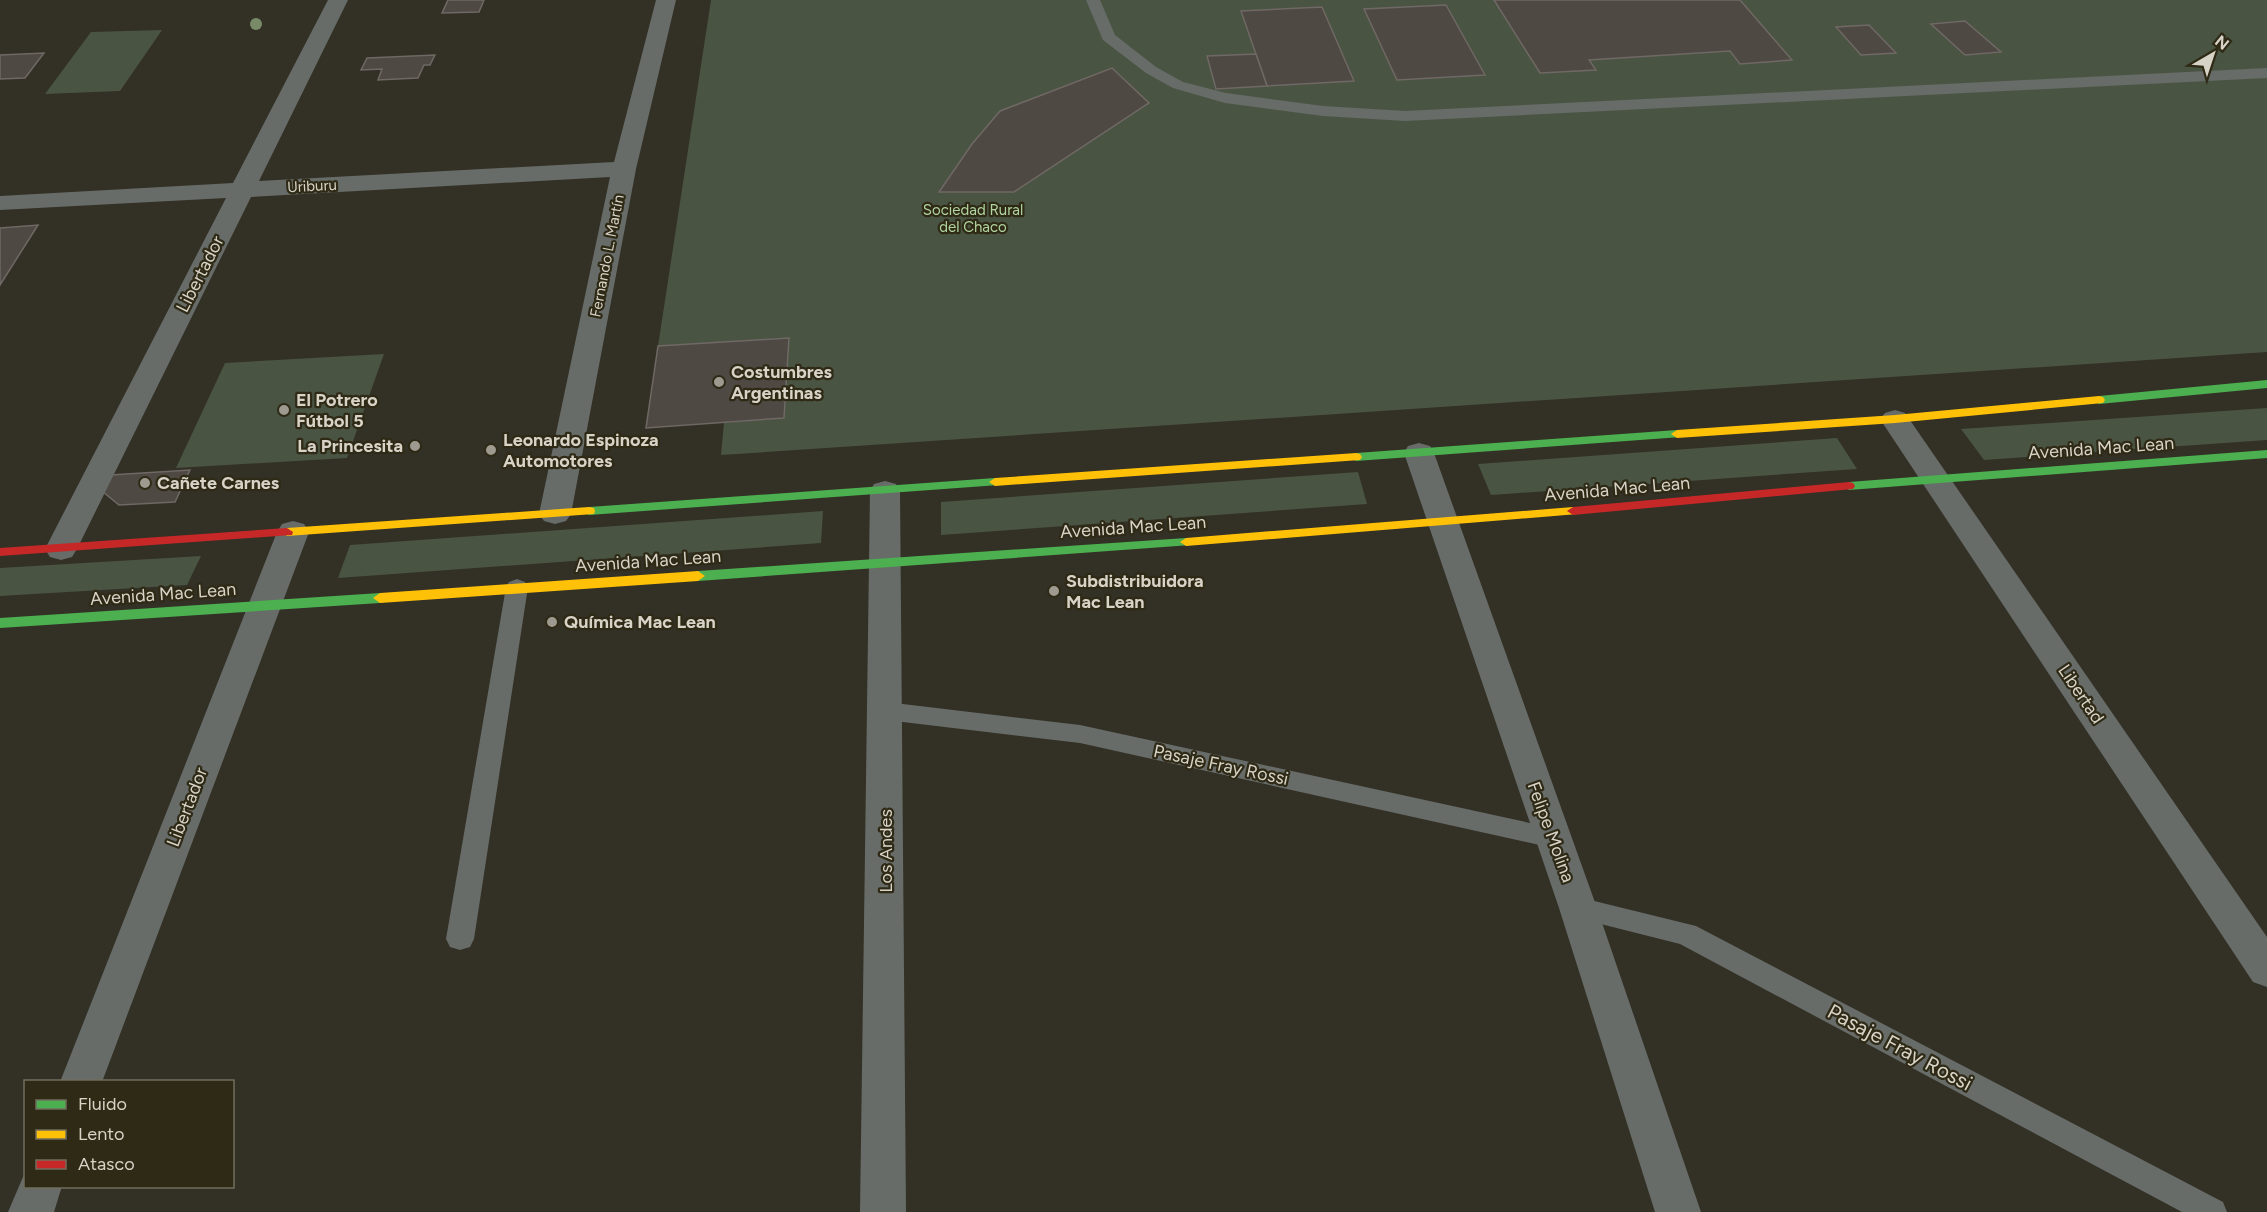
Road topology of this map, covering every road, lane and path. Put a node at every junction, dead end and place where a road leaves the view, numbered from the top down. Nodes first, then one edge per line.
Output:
1 (338, 0) edge
2 (666, 0) edge
3 (1093, 0) edge
4 (2267, 73) edge
5 (624, 169) junction
6 (242, 190) junction
7 (0, 203) edge
8 (2267, 384) edge
9 (1895, 419) junction
10 (1419, 453) junction
11 (2267, 454) edge
12 (1935, 478) junction
13 (885, 491) junction
14 (555, 514) junction
15 (1441, 523) junction
16 (292, 532) junction
17 (62, 549) junction
18 (0, 552) edge
19 (886, 564) junction
20 (517, 587) junction
21 (266, 604) junction
22 (0, 623) edge
23 (886, 711) junction
24 (1553, 838) junction
25 (1578, 908) junction
26 (460, 939) dead end
27 (2267, 969) edge
28 (82, 1080) edge
29 (39, 1188) edge
30 (31, 1212) edge
31 (883, 1212) edge
32 (1678, 1212) edge
33 (2212, 1212) edge

1 - 6 street, Libertador
2 - 5 street, Fernando L. Martín
3 - 4 lane
5 - 6 street, Uriburu
5 - 14 street, Fernando L. Martín
6 - 7 street, Uriburu
6 - 17 street, Libertador
8 - 9 main road
9 - 10 main road
9 - 12 street, Libertad
10 - 13 main road
10 - 15 street, Felipe Molina
11 - 12 main road, Avenida Mac Lean
12 - 15 main road, Avenida Mac Lean
12 - 27 street, Libertad
13 - 14 main road
13 - 19 street, Los Andes
14 - 16 main road
15 - 19 main road, Avenida Mac Lean
15 - 24 street, Felipe Molina
16 - 17 main road
16 - 21 street, Libertador
17 - 18 main road
19 - 20 main road, Avenida Mac Lean
19 - 23 street, Los Andes
20 - 21 main road, Avenida Mac Lean
20 - 26 lane
21 - 22 main road, Avenida Mac Lean
21 - 28 street, Libertador
23 - 24 lane, Pasaje Fray Rossi
23 - 31 street, Los Andes
24 - 25 street, Felipe Molina
25 - 32 street, Felipe Molina
25 - 33 lane, Pasaje Fray Rossi
29 - 30 street

